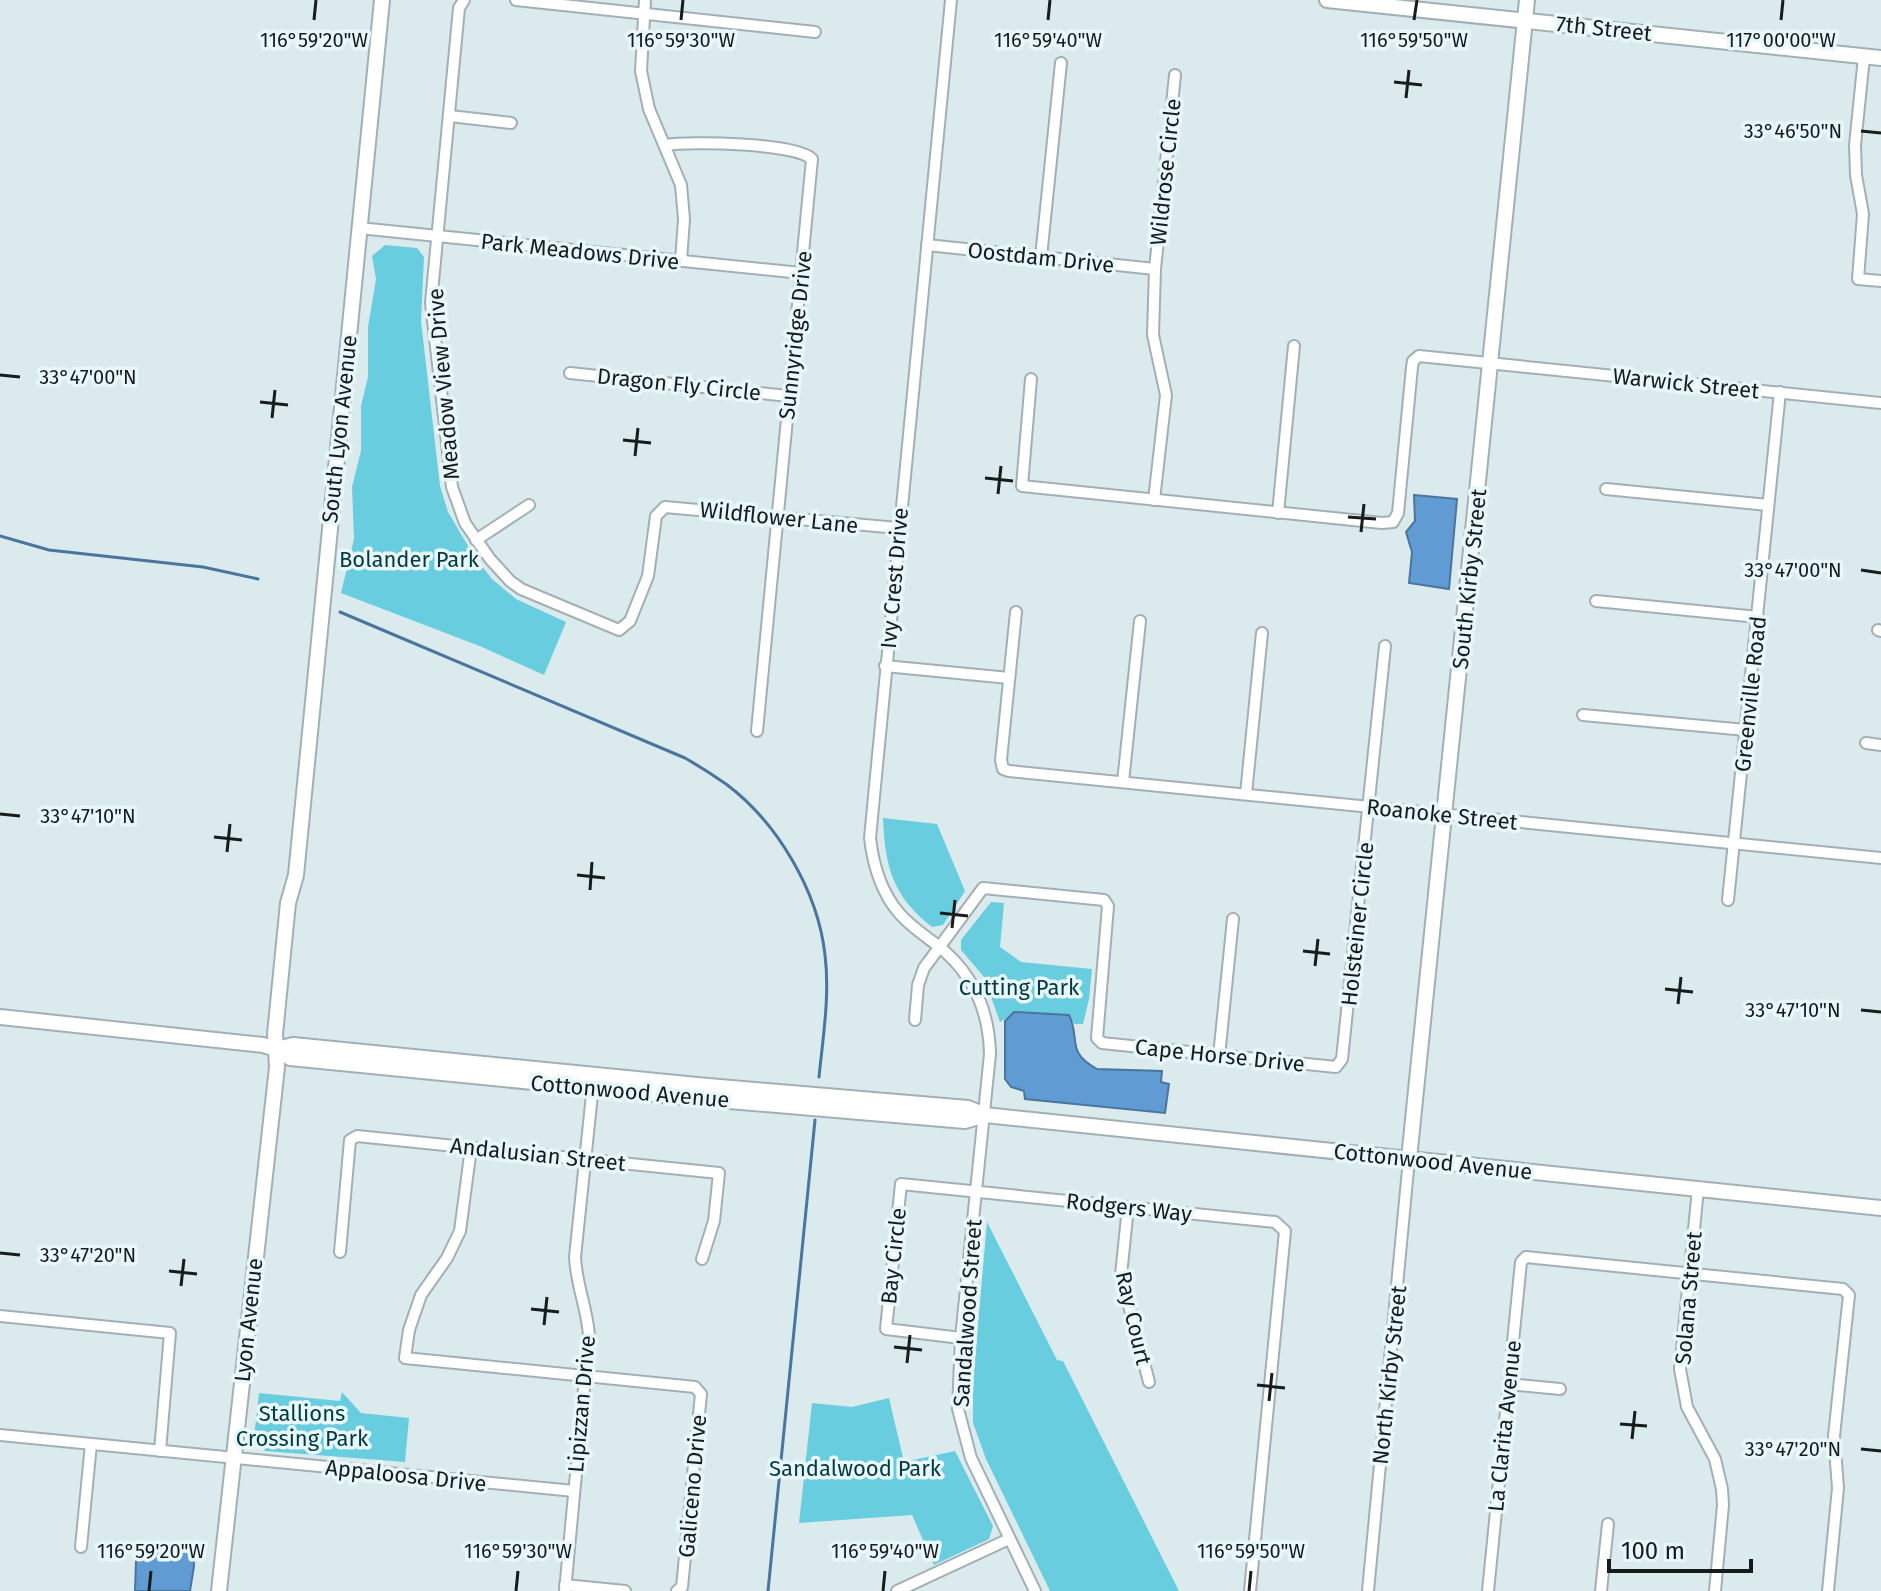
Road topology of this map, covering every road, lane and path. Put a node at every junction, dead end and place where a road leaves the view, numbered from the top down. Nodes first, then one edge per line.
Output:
1 (382, 0) edge
2 (464, 0) edge
3 (516, 0) edge
4 (645, 0) edge
5 (951, 0) edge
6 (1327, 0) edge
7 (1527, 0) edge
8 (644, 14) junction
9 (1525, 19) junction
10 (815, 32) dead end
11 (1864, 57) junction
12 (1881, 58) edge
13 (1061, 63) dead end
14 (1175, 75) dead end
15 (450, 116) junction
16 (511, 123) dead end
17 (666, 145) junction
18 (359, 228) junction
19 (437, 236) junction
20 (927, 245) junction
21 (1041, 257) junction
22 (681, 261) junction
23 (1155, 269) junction
24 (801, 273) junction
25 (1881, 281) edge
26 (1294, 346) dead end
27 (1492, 363) junction
28 (570, 373) dead end
29 (1031, 379) dead end
30 (1780, 392) junction
31 (788, 396) junction
32 (1881, 403) edge
33 (1606, 489) dead end
34 (1154, 500) junction
35 (529, 505) dead end
36 (1768, 505) junction
37 (1278, 513) junction
38 (777, 516) junction
39 (898, 528) junction
40 (476, 540) junction
41 (1596, 601) dead end
42 (1016, 612) dead end
43 (1758, 617) junction
44 (1140, 621) dead end
45 (623, 628) joint
46 (1262, 633) dead end
47 (1385, 646) dead end
48 (885, 666) junction
49 (1009, 678) junction
50 (1583, 715) dead end
51 (1746, 730) junction
52 (757, 731) dead end
53 (1866, 743) dead end
54 (1881, 745) edge
55 (1123, 782) junction
56 (1246, 794) junction
57 (1369, 806) junction
58 (1445, 814) junction
59 (1734, 843) junction
60 (1881, 858) edge
61 (1728, 900) dead end
62 (1233, 919) dead end
63 (940, 947) junction
64 (0, 1017) edge
65 (915, 1020) dead end
66 (277, 1049) junction
67 (1219, 1056) junction
68 (1342, 1059) joint
69 (593, 1081) junction
70 (985, 1115) junction
71 (471, 1148) junction
72 (586, 1159) junction
73 (1409, 1159) junction
74 (1698, 1189) junction
75 (976, 1192) junction
76 (1128, 1207) junction
77 (1881, 1208) edge
78 (340, 1252) dead end
79 (702, 1259) dead end
80 (1689, 1274) junction
81 (0, 1316) edge
82 (961, 1338) junction
83 (586, 1376) junction
84 (1149, 1382) dead end
85 (1509, 1384) junction
86 (1560, 1389) dead end
87 (0, 1435) edge
88 (91, 1444) junction
89 (160, 1451) junction
90 (233, 1458) junction
91 (574, 1491) junction
92 (1608, 1524) dead end
93 (1009, 1539) junction
94 (81, 1547) dead end
95 (565, 1588) edge
96 (680, 1589) edge
97 (219, 1591) edge
98 (625, 1591) edge
99 (897, 1591) edge
100 (1035, 1591) edge
101 (1250, 1591) edge
102 (1368, 1591) edge
103 (1488, 1591) edge
104 (1601, 1591) edge
105 (1715, 1591) edge
106 (1828, 1591) edge

1 - 18 street, South Lyon Avenue
2 - 15 street, Meadow View Drive
3 - 8 street
4 - 8 street
5 - 20 street, Ivy Crest Drive
6 - 9 street, 7th Street
7 - 9 street, South Kirby Street
8 - 10 street
8 - 17 street
9 - 11 street, 7th Street
9 - 27 street, South Kirby Street
11 - 12 street, 7th Street
11 - 25 street
13 - 21 street
14 - 23 street, Wildrose Circle
15 - 16 street
15 - 19 street, Meadow View Drive
17 - 22 street
17 - 24 street, Sunnyridge Drive
18 - 19 street, Park Meadows Drive
18 - 66 street, South Lyon Avenue
19 - 22 street, Park Meadows Drive
19 - 40 street, Meadow View Drive
20 - 21 street, Oostdam Drive
20 - 39 street, Ivy Crest Drive
21 - 23 street, Oostdam Drive
22 - 24 street, Park Meadows Drive
23 - 34 street, Wildrose Circle
24 - 31 street, Sunnyridge Drive
26 - 37 street
27 - 30 street, Warwick Street
27 - 37 street, Warwick Street
27 - 58 street, South Kirby Street
28 - 31 street, Dragon Fly Circle
29 - 34 street
30 - 32 street, Warwick Street
30 - 36 street, Greenville Road
31 - 38 street, Sunnyridge Drive
33 - 36 street
34 - 37 street
35 - 40 street
36 - 43 street, Greenville Road
38 - 39 street, Wildflower Lane
38 - 45 street, Wildflower Lane
38 - 52 street, Sunnyridge Drive
39 - 48 street, Ivy Crest Drive
40 - 45 street, Meadow View Drive
41 - 43 street
42 - 49 street
43 - 51 street, Greenville Road
44 - 55 street
46 - 56 street
47 - 57 street, Holsteiner Circle
48 - 49 street
48 - 63 street, Ivy Crest Drive
49 - 55 street, Roanoke Street
50 - 51 street
51 - 59 street, Greenville Road
53 - 54 street
55 - 56 street, Roanoke Street
56 - 57 street, Roanoke Street
57 - 58 street, Roanoke Street
57 - 68 street, Holsteiner Circle
58 - 59 street, Roanoke Street
58 - 73 street, South Kirby Street
59 - 60 street, Roanoke Street
59 - 61 street, Greenville Road
62 - 67 street
63 - 65 street
63 - 67 street, Cape Horse Drive
63 - 70 street, Ivy Crest Drive
64 - 66 street, Cottonwood Avenue
66 - 69 street, Cottonwood Avenue
66 - 90 street, Lyon Avenue
67 - 68 street, Cape Horse Drive
69 - 70 street, Cottonwood Avenue
69 - 72 street, Lipizzan Drive
70 - 73 street, Cottonwood Avenue
70 - 75 street, Sandalwood Street
71 - 72 street, Andalusian Street
71 - 78 street, Andalusian Street
71 - 83 street
72 - 79 street, Andalusian Street
72 - 83 street, Lipizzan Drive
73 - 74 street, Cottonwood Avenue
73 - 102 street, North Kirby Street
74 - 77 street, Cottonwood Avenue
74 - 80 street, Solana Street
75 - 76 street, Rodgers Way
75 - 82 street, Sandalwood Street
75 - 82 street, Bay Circle
76 - 84 street, Ray Court
76 - 101 street, Rodgers Way
80 - 85 street, La Clarita Avenue
80 - 105 street, Solana Street
80 - 106 street
81 - 89 street
82 - 93 street, Sandalwood Street
83 - 91 street, Lipizzan Drive
83 - 96 street, Galiceno Drive
85 - 86 street
85 - 103 street, La Clarita Avenue
87 - 88 street, Appaloosa Drive
88 - 89 street, Appaloosa Drive
88 - 94 street
89 - 90 street, Appaloosa Drive
90 - 91 street, Appaloosa Drive
90 - 97 street, Lyon Avenue
91 - 95 street, Lipizzan Drive
92 - 104 street
93 - 99 street
93 - 100 street, Sandalwood Street
95 - 98 street

